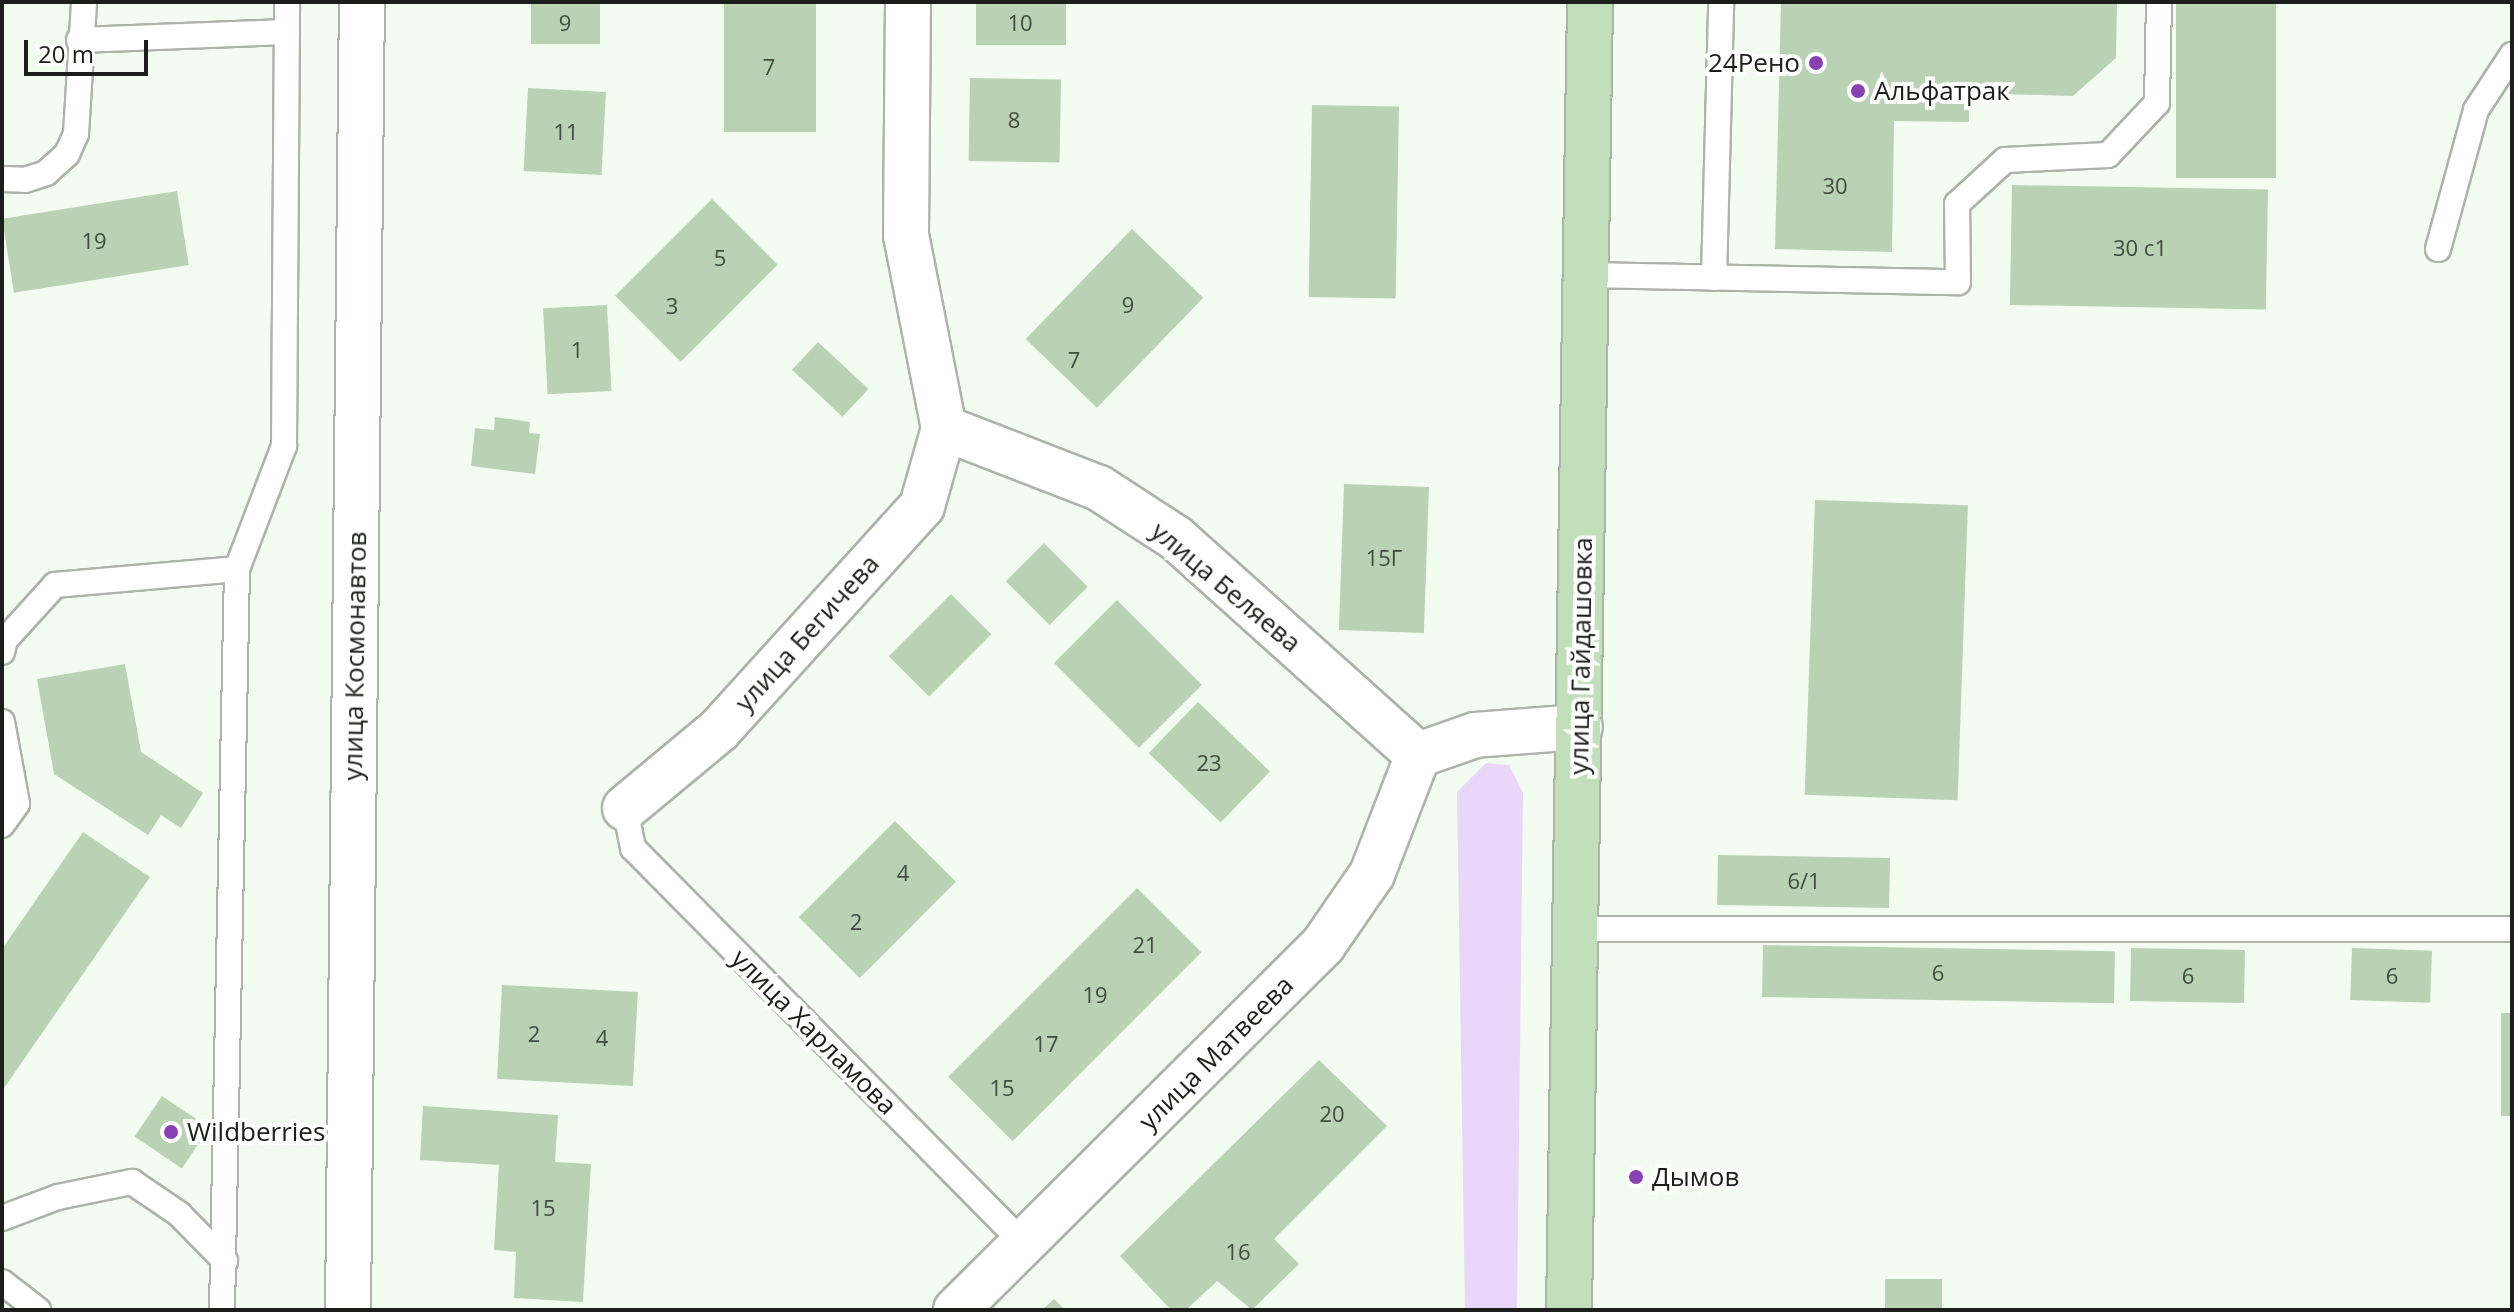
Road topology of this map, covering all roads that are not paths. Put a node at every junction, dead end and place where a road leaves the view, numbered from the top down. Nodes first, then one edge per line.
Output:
1 (84, 2) edge
2 (287, 2) edge
3 (362, 2) edge
4 (908, 2) edge
5 (1590, 2) edge
6 (1721, 2) edge
7 (2159, 2) edge
8 (287, 32) junction
9 (79, 40) junction
10 (2512, 55) edge
11 (2, 179) edge
12 (2438, 249) dead end
13 (1585, 275) junction
14 (1714, 278) junction
15 (944, 428) junction
16 (237, 569) junction
17 (2, 652) edge
18 (2, 722) edge
19 (1580, 727) junction
20 (1418, 755) junction
21 (625, 808) joint
22 (2, 825) edge
23 (1576, 929) junction
24 (2512, 929) edge
25 (2, 1218) edge
26 (1025, 1245) junction
27 (225, 1261) junction
28 (2, 1282) edge
29 (38, 1310) edge
30 (222, 1310) edge
31 (348, 1310) edge
32 (956, 1310) edge
33 (1569, 1310) edge

1 - 9 lane
2 - 8 lane
3 - 31 street, улица Космонавтов
4 - 15 street
5 - 13 main road, улица Гайдашовка
6 - 14 lane
7 - 14 lane
8 - 9 lane
8 - 16 lane
9 - 11 lane
10 - 12 lane
13 - 14 lane
13 - 19 main road, улица Гайдашовка
15 - 20 street, улица Беляева
15 - 21 street, улица Бегичева
16 - 17 lane
16 - 27 lane
18 - 22 lane
19 - 20 street
19 - 23 main road, улица Гайдашовка
20 - 26 street, улица Матвеева
21 - 26 lane, улица Харламова
23 - 24 lane
23 - 33 main road, улица Гайдашовка
25 - 27 lane
26 - 32 street, улица Матвеева
27 - 30 lane
28 - 29 lane

